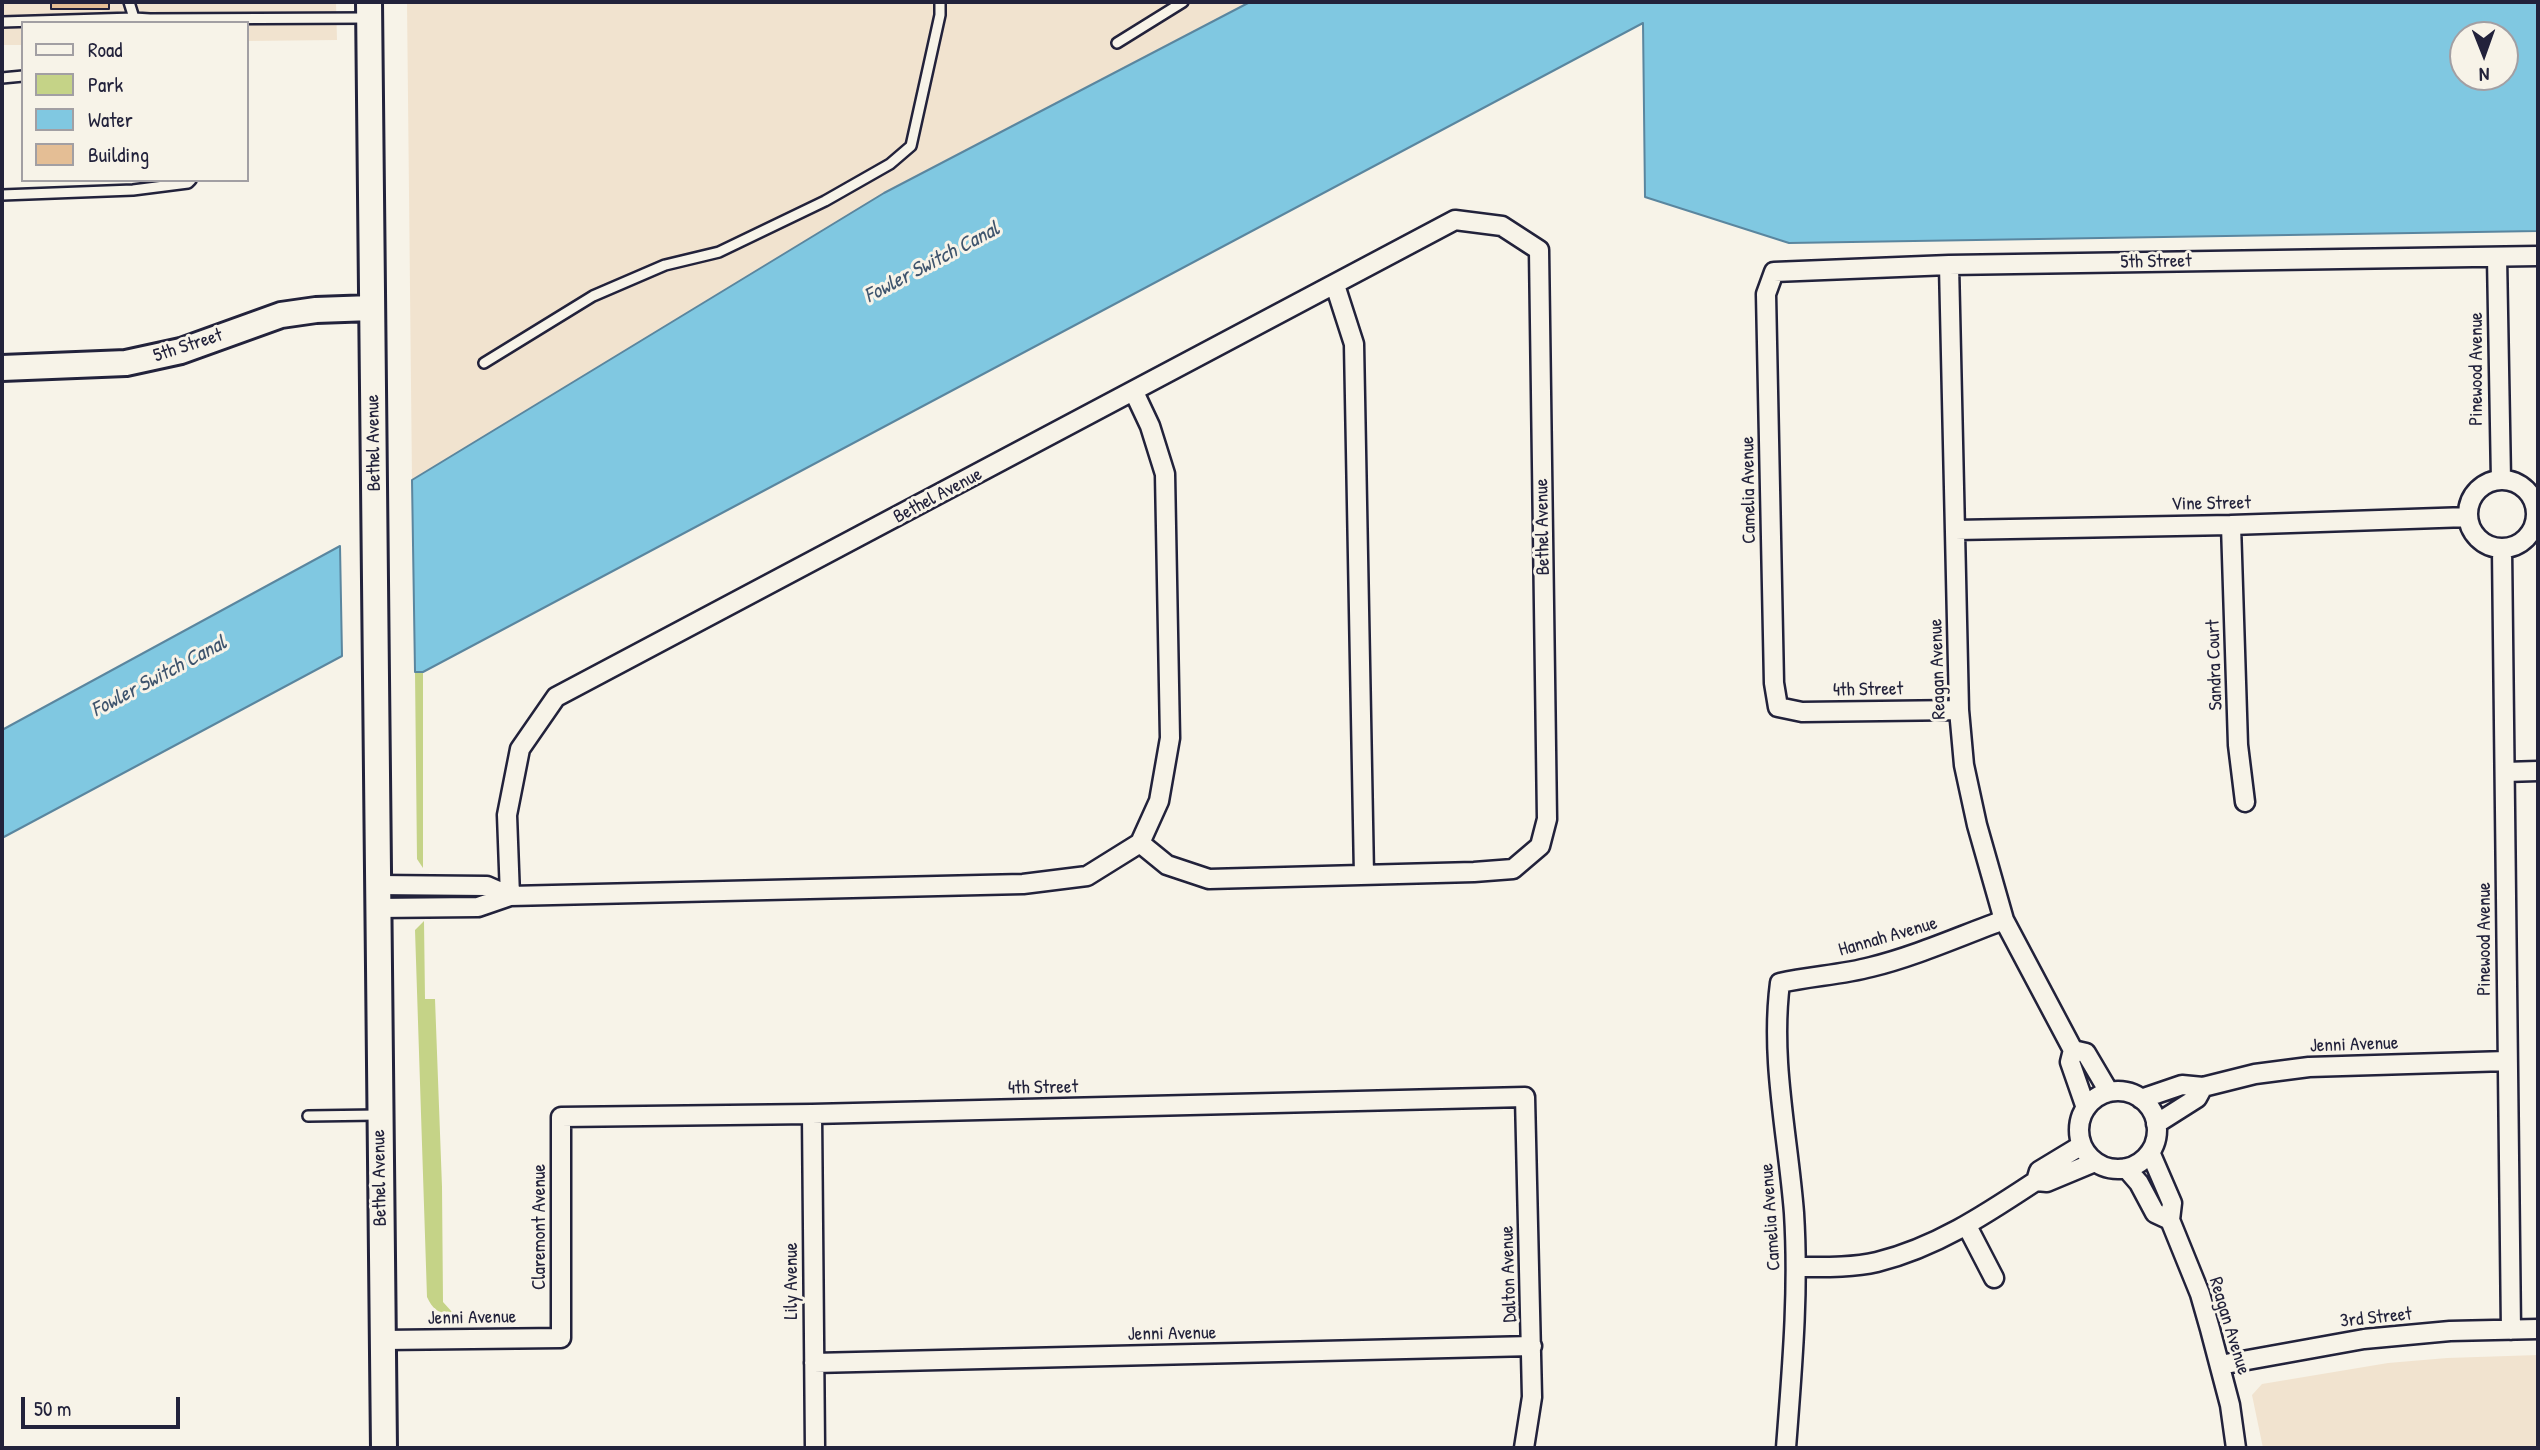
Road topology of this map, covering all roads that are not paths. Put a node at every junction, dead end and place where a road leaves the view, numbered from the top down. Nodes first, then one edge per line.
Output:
1 (129, 2) edge
2 (940, 2) edge
3 (1184, 2) edge
4 (369, 10) edge
5 (133, 20) edge
6 (68, 21) edge
7 (196, 21) edge
8 (2, 22) edge
9 (21, 22) edge
10 (1118, 43) dead end
11 (21, 76) edge
12 (2, 78) edge
13 (189, 182) edge
14 (2, 195) edge
15 (2538, 256) edge
16 (2497, 257) junction
17 (1950, 265) junction
18 (1774, 272) joint
19 (1335, 285) junction
20 (372, 308) junction
21 (484, 363) dead end
22 (2, 368) edge
23 (1135, 391) junction
24 (2501, 480) junction
25 (2538, 516) edge
26 (2468, 517) junction
27 (2231, 525) junction
28 (1955, 530) junction
29 (2502, 549) junction
30 (1778, 707) joint
31 (1959, 710) junction
32 (2538, 771) edge
33 (2505, 772) junction
34 (2245, 802) dead end
35 (1140, 843) junction
36 (1364, 875) junction
37 (510, 896) junction
38 (377, 897) junction
39 (2004, 920) junction
40 (1780, 983) joint
41 (2073, 1050) junction
42 (2507, 1061) junction
43 (2203, 1087) junction
44 (2109, 1093) junction
45 (1525, 1097) joint
46 (2141, 1099) junction
47 (2086, 1108) junction
48 (812, 1114) junction
49 (380, 1115) junction
50 (308, 1116) dead end
51 (561, 1117) joint
52 (2156, 1124) junction
53 (2082, 1145) junction
54 (2150, 1152) junction
55 (2095, 1161) junction
56 (2126, 1168) junction
57 (2036, 1181) junction
58 (2169, 1220) junction
59 (1967, 1226) junction
60 (1796, 1267) junction
61 (1994, 1278) dead end
62 (2538, 1329) edge
63 (2511, 1330) junction
64 (561, 1338) joint
65 (383, 1340) junction
66 (1532, 1346) junction
67 (814, 1363) junction
68 (2220, 1365) junction
69 (384, 1448) edge
70 (815, 1448) edge
71 (1524, 1448) edge
72 (1786, 1448) edge
73 (2236, 1448) edge

1 - 5 lane
2 - 21 lane
3 - 10 lane
4 - 7 lane
4 - 20 main road, Bethel Avenue
5 - 6 lane
5 - 7 lane
8 - 9 lane
11 - 12 lane
13 - 14 lane
15 - 16 street, 5th Street
16 - 17 street, 5th Street
16 - 24 street, Pinewood Avenue
17 - 18 street, 5th Street
17 - 28 street, Reagan Avenue
18 - 30 street, Camelia Avenue
19 - 23 street, Bethel Avenue
19 - 36 street
19 - 36 street, Bethel Avenue
20 - 22 main road, 5th Street
20 - 38 main road, Bethel Avenue
23 - 35 street
23 - 37 street, Bethel Avenue
24 - 25 street
24 - 26 street
25 - 29 street
26 - 27 street, Vine Street
26 - 29 street
27 - 28 street, Vine Street
27 - 34 street, Sandra Court
28 - 31 street, Reagan Avenue
29 - 33 street, Pinewood Avenue
30 - 31 street, 4th Street
31 - 39 street, Reagan Avenue
32 - 33 street
33 - 42 street, Pinewood Avenue
35 - 36 street, Bethel Avenue
35 - 37 street
37 - 38 street
38 - 49 main road, Bethel Avenue
39 - 40 street, Hannah Avenue
39 - 41 street, Reagan Avenue
40 - 60 street, Camelia Avenue
41 - 44 street, Reagan Avenue
41 - 47 street, Reagan Avenue
42 - 43 street, Jenni Avenue
42 - 63 street, Pinewood Avenue
43 - 46 street, Jenni Avenue
43 - 52 street, Jenni Avenue
44 - 46 street
44 - 47 street
45 - 48 street, 4th Street
45 - 66 street, Dalton Avenue
46 - 52 street
47 - 53 street
48 - 51 street, 4th Street
48 - 67 street, Lily Avenue
49 - 50 lane
49 - 65 main road, Bethel Avenue
51 - 64 street, Claremont Avenue
52 - 54 street
53 - 55 street
53 - 57 street
54 - 56 street
54 - 58 street, Reagan Avenue
55 - 56 street
55 - 57 street
56 - 58 street, Reagan Avenue
57 - 59 street
58 - 68 street, Reagan Avenue
59 - 60 street
59 - 61 street
60 - 72 street, Camelia Avenue
62 - 63 street, 3rd Street
63 - 68 street, 3rd Street
64 - 65 street, Jenni Avenue
65 - 69 main road, Bethel Avenue
66 - 67 street, Jenni Avenue
66 - 71 street, Dalton Avenue
67 - 70 street, Lily Avenue
68 - 73 street, Reagan Avenue

